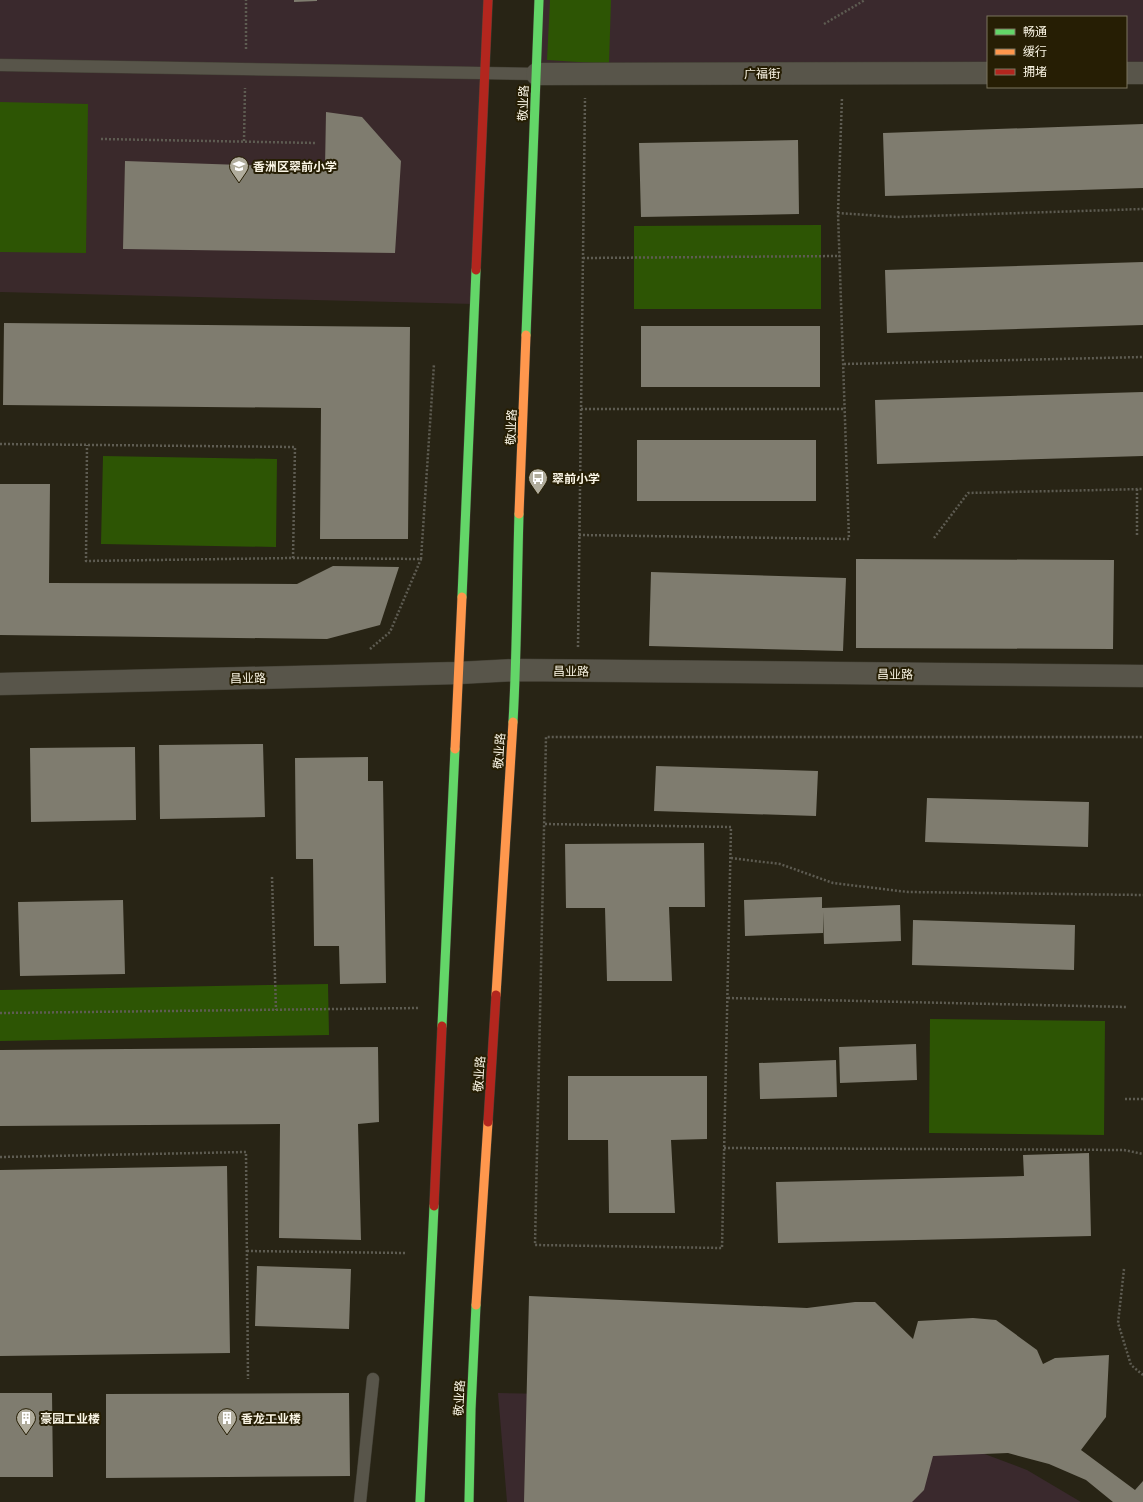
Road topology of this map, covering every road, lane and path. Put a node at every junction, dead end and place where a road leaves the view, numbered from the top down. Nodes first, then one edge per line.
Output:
1 (246, 0) edge
2 (488, 0) edge
3 (539, 0) edge
4 (865, 0) edge
5 (824, 24) dead end
6 (0, 65) edge
7 (246, 69) junction
8 (484, 73) junction
9 (586, 73) junction
10 (842, 73) junction
11 (987, 73) edge
12 (1127, 73) edge
13 (1143, 73) edge
14 (537, 74) junction
15 (101, 139) dead end
16 (244, 141) junction
17 (316, 143) dead end
18 (1143, 209) edge
19 (838, 213) junction
20 (840, 256) junction
21 (583, 258) junction
22 (1143, 357) edge
23 (434, 364) dead end
24 (844, 364) junction
25 (581, 409) junction
26 (845, 409) junction
27 (0, 444) edge
28 (87, 445) junction
29 (1137, 489) junction
30 (1143, 489) edge
31 (579, 535) junction
32 (1137, 536) dead end
33 (934, 538) dead end
34 (293, 558) junction
35 (421, 559) junction
36 (368, 652) dead end
37 (516, 670) junction
38 (577, 671) junction
39 (458, 673) junction
40 (1143, 676) edge
41 (0, 684) edge
42 (1143, 737) edge
43 (544, 824) junction
44 (731, 858) junction
45 (272, 877) dead end
46 (1143, 895) edge
47 (728, 998) junction
48 (443, 1007) junction
49 (1127, 1007) dead end
50 (276, 1010) junction
51 (0, 1013) edge
52 (1125, 1099) dead end
53 (1143, 1099) edge
54 (724, 1148) junction
55 (1143, 1154) edge
56 (0, 1157) edge
57 (247, 1251) junction
58 (432, 1254) junction
59 (1124, 1269) dead end
60 (1143, 1375) edge
61 (248, 1379) dead end
62 (373, 1379) dead end
63 (360, 1502) edge
64 (420, 1502) edge
65 (468, 1502) edge

1 - 7 path
2 - 8 main road
3 - 14 main road, 敬业路
4 - 5 path
6 - 7 lane
7 - 8 lane
7 - 16 path
8 - 14 lane
8 - 39 main road
9 - 10 street, 广福街
9 - 14 street, 广福街
9 - 21 path
10 - 11 street, 广福街
10 - 19 path
12 - 13 street
14 - 37 main road, 敬业路
15 - 16 path
16 - 17 path
18 - 19 path
19 - 20 path
20 - 21 path
20 - 24 path
21 - 25 path
22 - 24 path
23 - 35 path
24 - 26 path
25 - 26 path
25 - 31 path
26 - 31 path
27 - 28 path
28 - 34 path
28 - 34 path
29 - 30 path
29 - 32 path
29 - 33 path
31 - 38 path
34 - 35 path
35 - 36 path
37 - 38 street, 昌业路
37 - 39 street, 昌业路
37 - 65 main road, 敬业路
38 - 40 street, 昌业路
39 - 41 street, 昌业路
39 - 48 main road
42 - 43 path
43 - 44 path
43 - 54 path
44 - 46 path
44 - 47 path
45 - 50 path
47 - 49 path
47 - 54 path
48 - 50 path
48 - 58 main road
50 - 51 path
52 - 53 path
54 - 55 path
56 - 57 path
57 - 58 path
57 - 61 path
58 - 64 main road
59 - 60 path
62 - 63 lane

